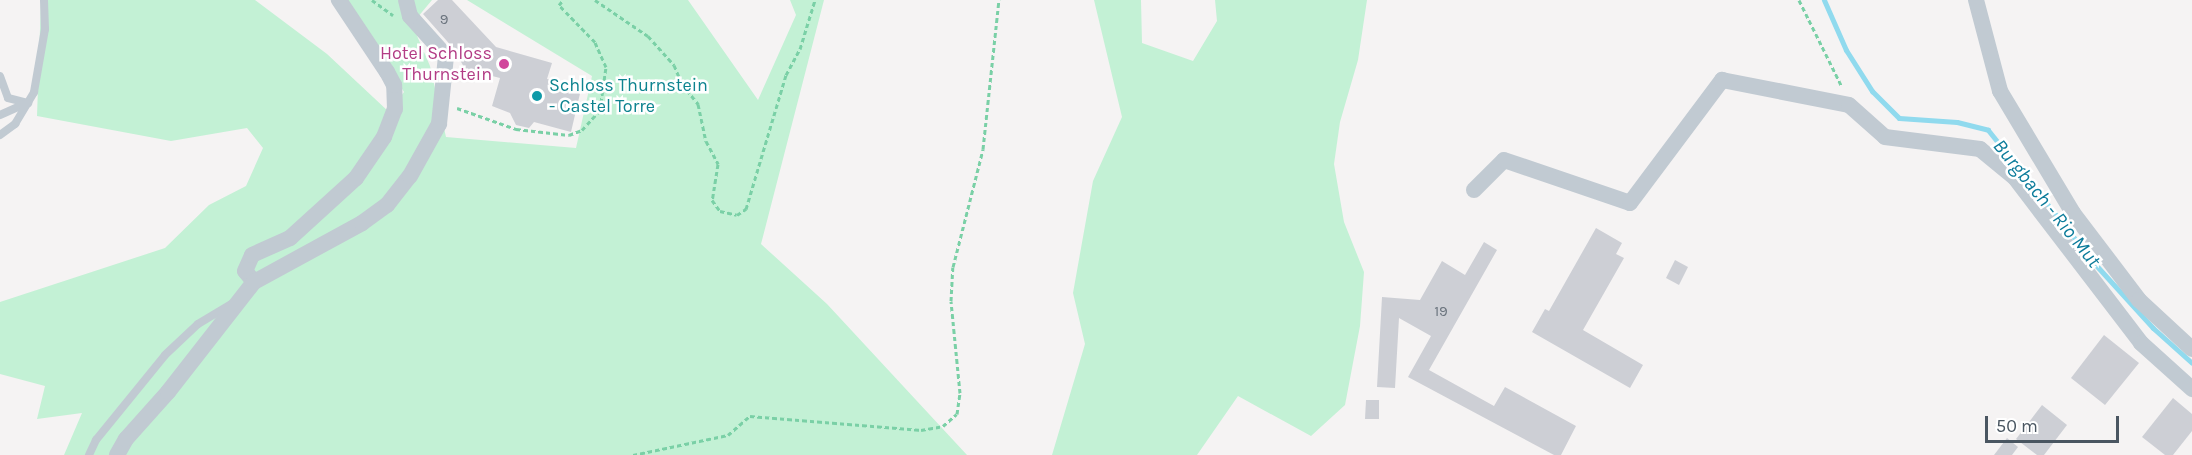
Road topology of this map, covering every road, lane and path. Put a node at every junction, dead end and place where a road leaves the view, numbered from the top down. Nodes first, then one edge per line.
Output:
1 (44, 0) edge
2 (339, 0) edge
3 (406, 0) edge
4 (563, 0) edge
5 (594, 0) edge
6 (815, 0) edge
7 (999, 0) edge
8 (1799, 0) edge
9 (1976, 0) edge
10 (0, 76) edge
11 (28, 103) junction
12 (443, 104) junction
13 (1849, 105) junction
14 (0, 115) edge
15 (0, 135) edge
16 (1474, 189) dead end
17 (254, 282) junction
18 (235, 302) junction
19 (2192, 349) edge
20 (2192, 389) edge
21 (89, 455) edge
22 (117, 455) edge
23 (633, 455) edge

1 - 11 lane
2 - 17 street
3 - 12 street
4 - 12 path
5 - 6 path
7 - 23 path
8 - 13 path
9 - 19 street
10 - 11 lane
11 - 14 lane
11 - 15 lane
12 - 17 street
13 - 16 street
13 - 20 street
17 - 18 street
18 - 21 lane
18 - 22 street

